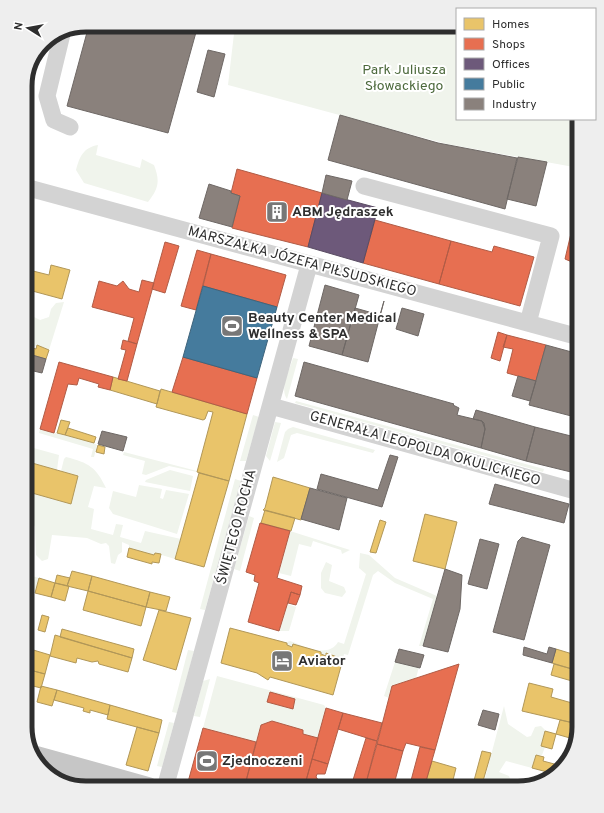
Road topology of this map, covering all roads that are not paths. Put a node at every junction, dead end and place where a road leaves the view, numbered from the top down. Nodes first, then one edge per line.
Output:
1 (61, 38) edge
2 (70, 127) dead end
3 (364, 186) dead end
4 (32, 189) edge
5 (309, 265) junction
6 (528, 323) junction
7 (572, 335) edge
8 (271, 406) junction
9 (572, 490) edge
10 (42, 759) edge
11 (123, 781) edge
12 (167, 781) edge

1 - 2 street
3 - 6 street
4 - 5 street, MARSZAŁKA JÓZEFA PIŁSUDSKIEGO
5 - 6 street, MARSZAŁKA JÓZEFA PIŁSUDSKIEGO
5 - 8 street, ŚWIĘTEGO ROCHA
6 - 7 street, MARSZAŁKA JÓZEFA PIŁSUDSKIEGO
8 - 9 street, GENERAŁA LEOPOLDA OKULICKIEGO
8 - 12 street, ŚWIĘTEGO ROCHA
10 - 11 main road

